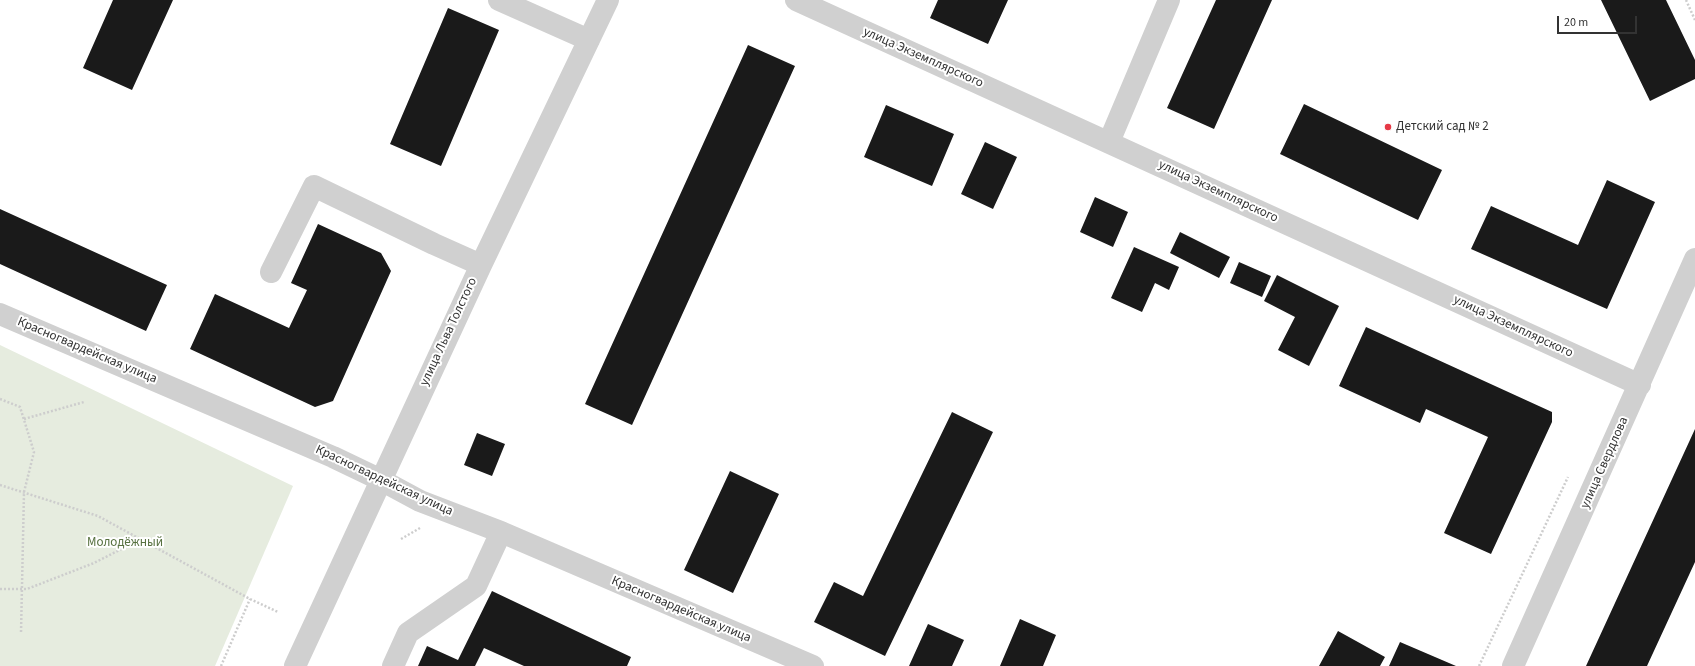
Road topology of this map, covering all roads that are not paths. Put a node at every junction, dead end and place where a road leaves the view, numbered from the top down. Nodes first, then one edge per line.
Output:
1 (499, 0) edge
2 (608, 0) edge
3 (796, 0) edge
4 (1169, 0) edge
5 (589, 40) junction
6 (1109, 142) junction
7 (1695, 259) edge
8 (481, 265) junction
9 (271, 272) dead end
10 (0, 314) edge
11 (1640, 386) junction
12 (381, 480) junction
13 (501, 532) junction
14 (295, 666) edge
15 (393, 666) edge
16 (813, 666) edge
17 (1514, 666) edge

1 - 5 street
2 - 5 street, улица Льва Толстого
3 - 6 street, улица Экземплярского
4 - 6 street
5 - 8 street, улица Льва Толстого
6 - 11 street, улица Экземплярского
7 - 11 street, улица Свердлова
8 - 9 street
8 - 12 street, улица Льва Толстого
10 - 12 street, Красногвардейская улица
11 - 17 street, улица Свердлова
12 - 13 street, Красногвардейская улица
12 - 14 street, улица Льва Толстого
13 - 15 street
13 - 16 street, Красногвардейская улица

